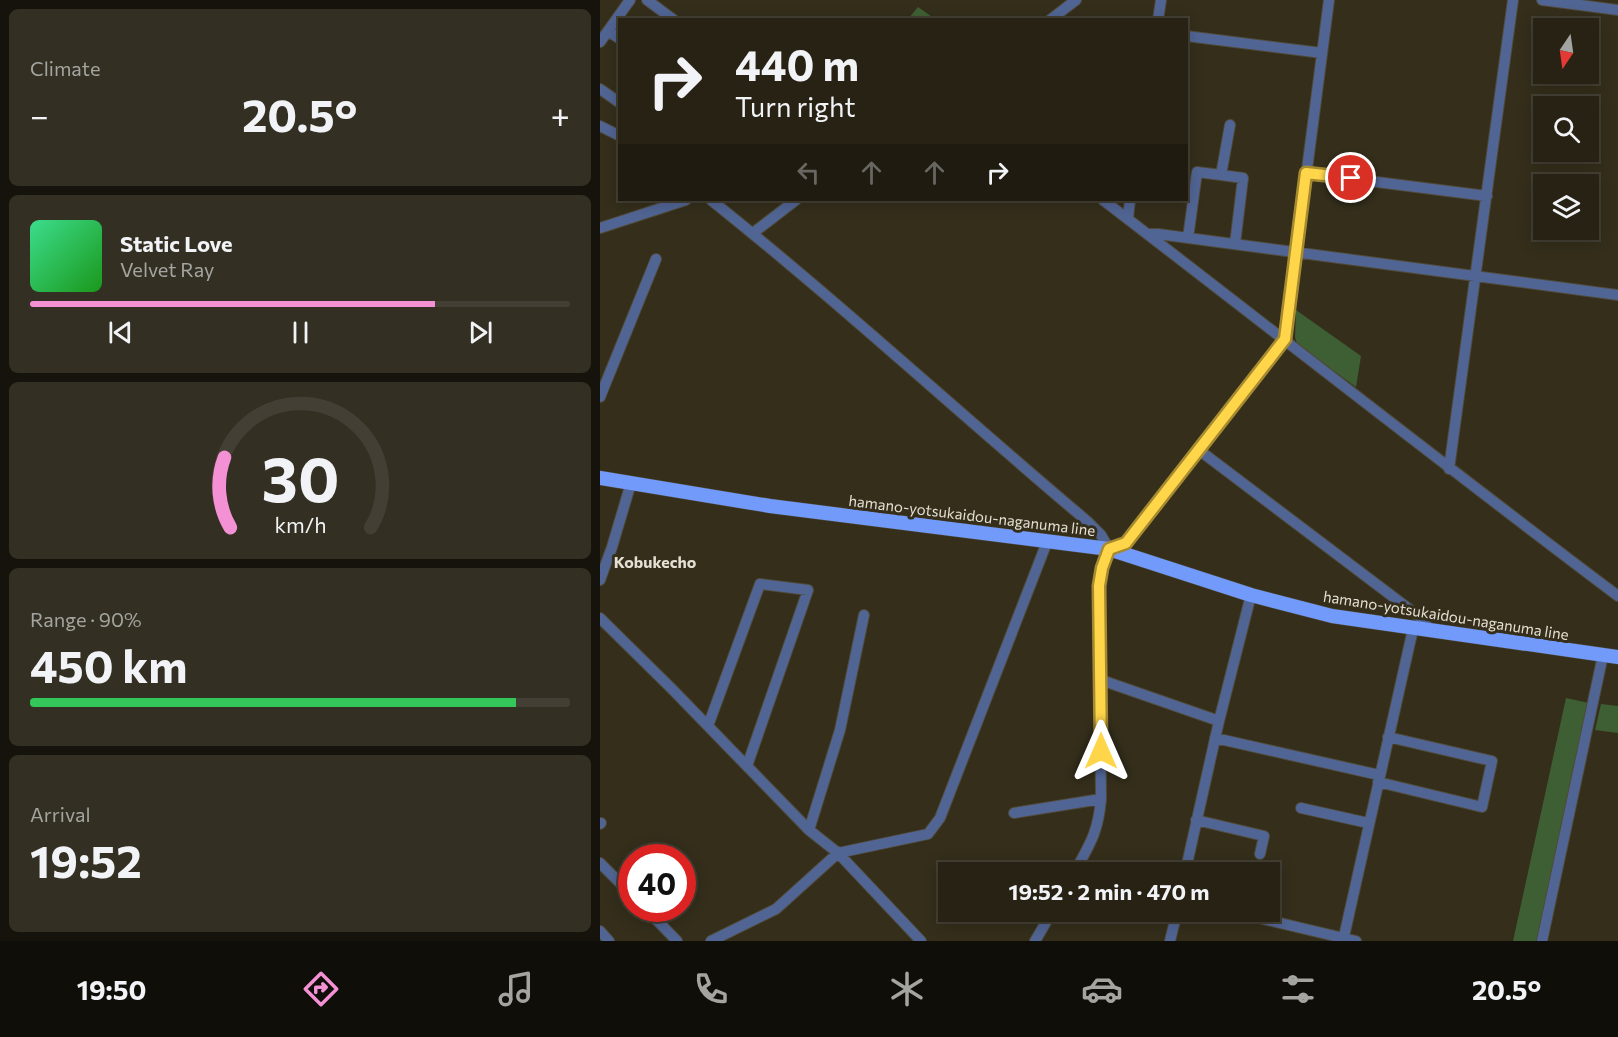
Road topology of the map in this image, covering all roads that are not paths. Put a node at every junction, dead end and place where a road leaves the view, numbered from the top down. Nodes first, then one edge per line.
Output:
1 (630, 0) edge
2 (647, 0) edge
3 (1076, 0) edge
4 (1161, 0) edge
5 (1329, 0) edge
6 (1513, 0) edge
7 (1542, 0) edge
8 (1618, 10) edge
9 (671, 18) edge
10 (1053, 18) edge
11 (1158, 18) edge
12 (608, 31) junction
13 (1188, 36) edge
14 (618, 38) edge
15 (600, 42) edge
16 (1322, 53) junction
17 (600, 89) edge
18 (618, 102) edge
19 (1230, 125) dead end
20 (600, 126) edge
21 (618, 135) edge
22 (1306, 173) junction
23 (1221, 175) junction
24 (1487, 196) junction
25 (683, 201) edge
26 (712, 201) edge
27 (795, 201) edge
28 (1104, 201) edge
29 (1130, 201) edge
30 (1128, 218) junction
31 (600, 228) edge
32 (753, 233) junction
33 (1148, 234) junction
34 (1188, 238) junction
35 (1235, 244) junction
36 (1296, 252) junction
37 (656, 259) dead end
38 (1476, 276) junction
39 (1618, 295) edge
40 (1285, 339) junction
41 (600, 397) edge
42 (1199, 450) junction
43 (1449, 469) junction
44 (600, 478) edge
45 (631, 483) junction
46 (1047, 542) junction
47 (1109, 549) junction
48 (600, 580) edge
49 (1251, 595) junction
50 (1618, 596) edge
51 (864, 615) dead end
52 (600, 618) edge
53 (1413, 628) junction
54 (1428, 631) junction
55 (1604, 655) junction
56 (1618, 657) edge
57 (1101, 680) junction
58 (1219, 721) junction
59 (708, 726) junction
60 (1388, 737) junction
61 (1215, 738) junction
62 (747, 766) junction
63 (1379, 779) junction
64 (1101, 799) junction
65 (1301, 808) dead end
66 (1014, 813) dead end
67 (1196, 820) junction
68 (1368, 823) junction
69 (809, 830) junction
70 (838, 853) junction
71 (1260, 854) dead end
72 (1080, 862) edge
73 (1187, 862) edge
74 (600, 863) edge
75 (618, 881) edge
76 (659, 922) edge
77 (1046, 922) edge
78 (1175, 922) edge
79 (1274, 922) edge
80 (600, 931) edge
81 (1343, 939) edge
82 (609, 941) edge
83 (677, 941) edge
84 (711, 941) edge
85 (921, 941) edge
86 (1035, 941) edge
87 (1170, 941) edge
88 (1356, 941) edge
89 (1542, 941) edge

1 - 12 street
2 - 9 street
3 - 10 street
4 - 11 street
5 - 16 street
6 - 24 street
7 - 8 street
12 - 14 street
12 - 15 street
13 - 16 street
16 - 22 street
17 - 18 street
19 - 23 street
20 - 21 street
22 - 24 street
22 - 36 street
23 - 34 street
23 - 35 street
24 - 38 street
25 - 31 street
26 - 32 street
27 - 32 street
28 - 30 street
29 - 30 street
30 - 33 street
32 - 47 street
33 - 34 street
33 - 40 street
34 - 35 street
35 - 36 street
36 - 38 street
36 - 40 street
37 - 41 street
38 - 39 street
38 - 43 street
40 - 42 street
40 - 43 street
42 - 47 street
42 - 54 street
43 - 50 street
44 - 45 main road, hamano-yotsukaidou-naganuma line
45 - 46 main road, hamano-yotsukaidou-naganuma line
45 - 48 street
46 - 47 main road, hamano-yotsukaidou-naganuma line
46 - 70 street
47 - 49 main road, hamano-yotsukaidou-naganuma line
47 - 57 street
49 - 53 main road, hamano-yotsukaidou-naganuma line
49 - 58 street
51 - 69 street
52 - 59 street
53 - 54 main road, hamano-yotsukaidou-naganuma line
53 - 60 street
54 - 55 main road, hamano-yotsukaidou-naganuma line
55 - 56 main road, hamano-yotsukaidou-naganuma line
55 - 89 street
57 - 58 street
57 - 64 street
58 - 61 street
59 - 62 street
59 - 62 street
60 - 63 street
60 - 63 street
61 - 63 street
61 - 67 street
62 - 69 street
63 - 68 street
64 - 66 street
64 - 72 street
65 - 68 street
67 - 71 street
67 - 73 street
68 - 81 street
69 - 70 street
70 - 84 street
70 - 85 street
74 - 75 street
76 - 83 street
77 - 86 street
78 - 87 street
79 - 81 street
80 - 82 street
81 - 88 street

